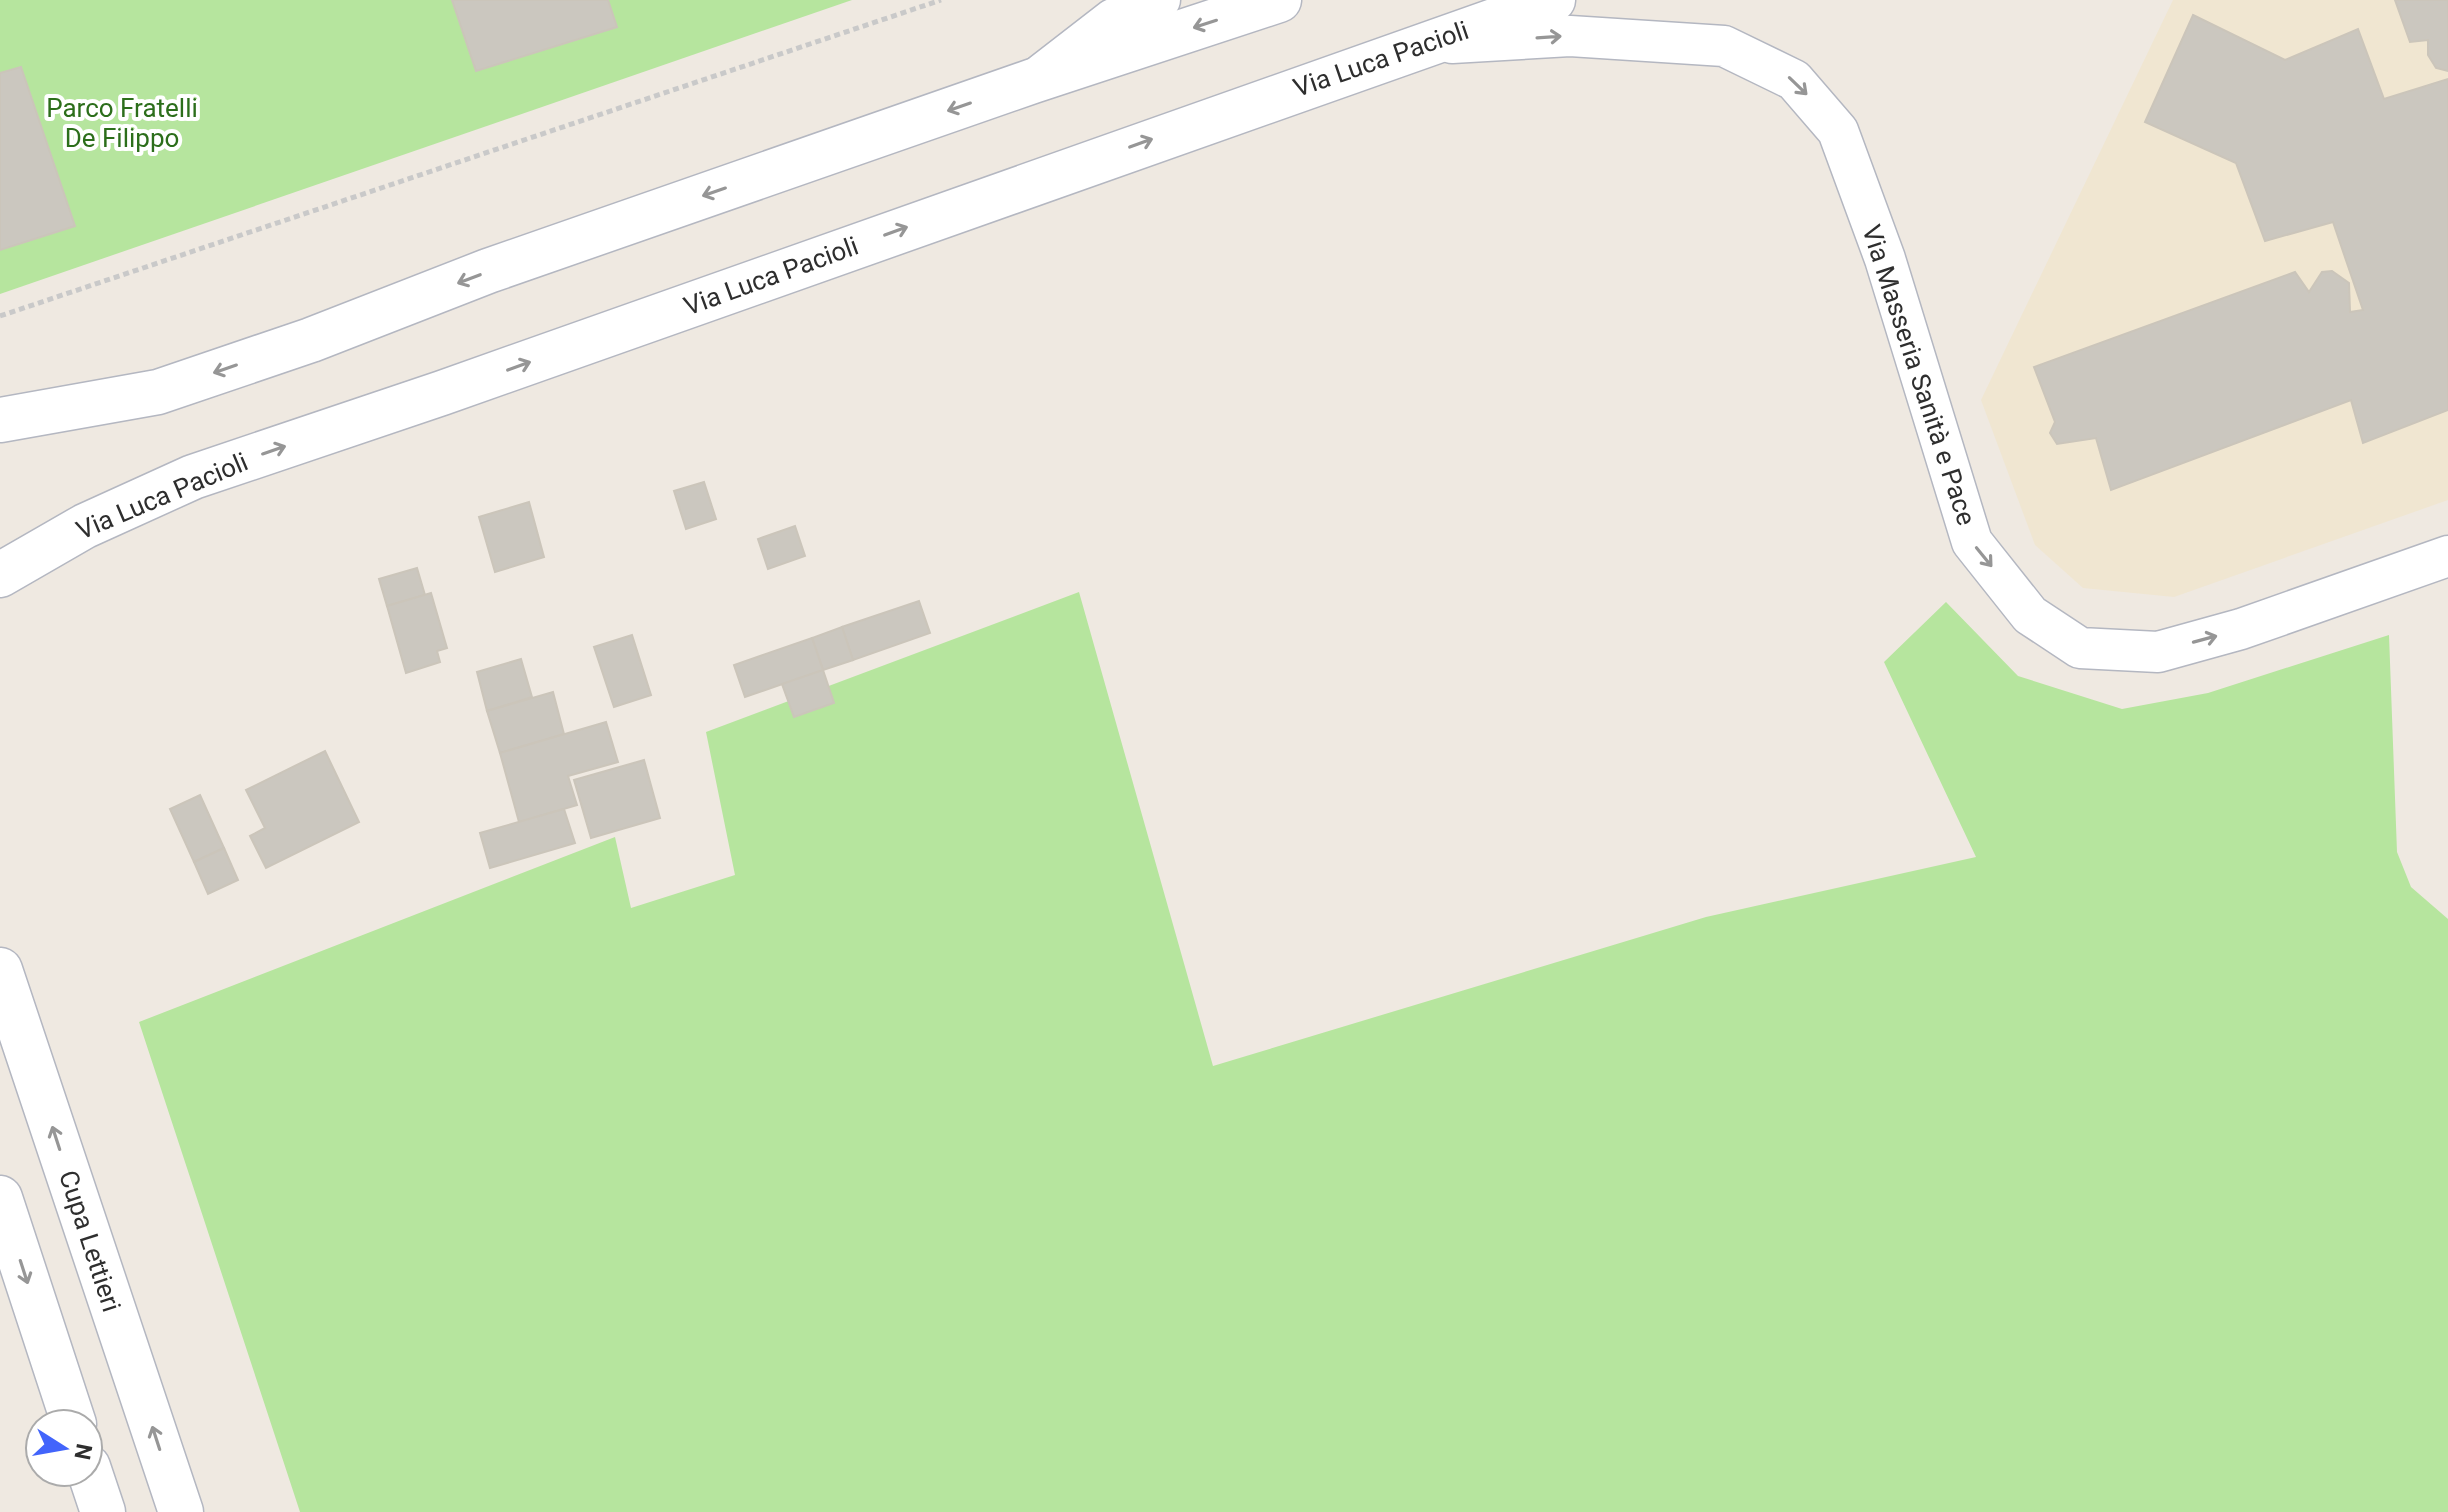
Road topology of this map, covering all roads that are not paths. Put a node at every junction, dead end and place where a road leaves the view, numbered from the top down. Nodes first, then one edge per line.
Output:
1 (1160, 0) edge
2 (1279, 0) edge
3 (1553, 0) edge
4 (1416, 46) junction
5 (1033, 81) junction
6 (0, 420) edge
7 (2448, 556) edge
8 (0, 575) edge
9 (0, 970) edge
10 (0, 1198) edge
11 (69, 1408) edge
12 (95, 1488) edge
13 (103, 1512) edge
14 (181, 1512) edge

1 - 5 street
2 -> 5 main road
3 - 4 main road, Via Luca Pacioli
4 -> 7 street, Via Masseria Sanità e Pace
8 -> 4 main road, Via Luca Pacioli
5 -> 6 main road
14 -> 9 main road, Cupa Lettieri
10 -> 11 main road
12 - 13 main road

